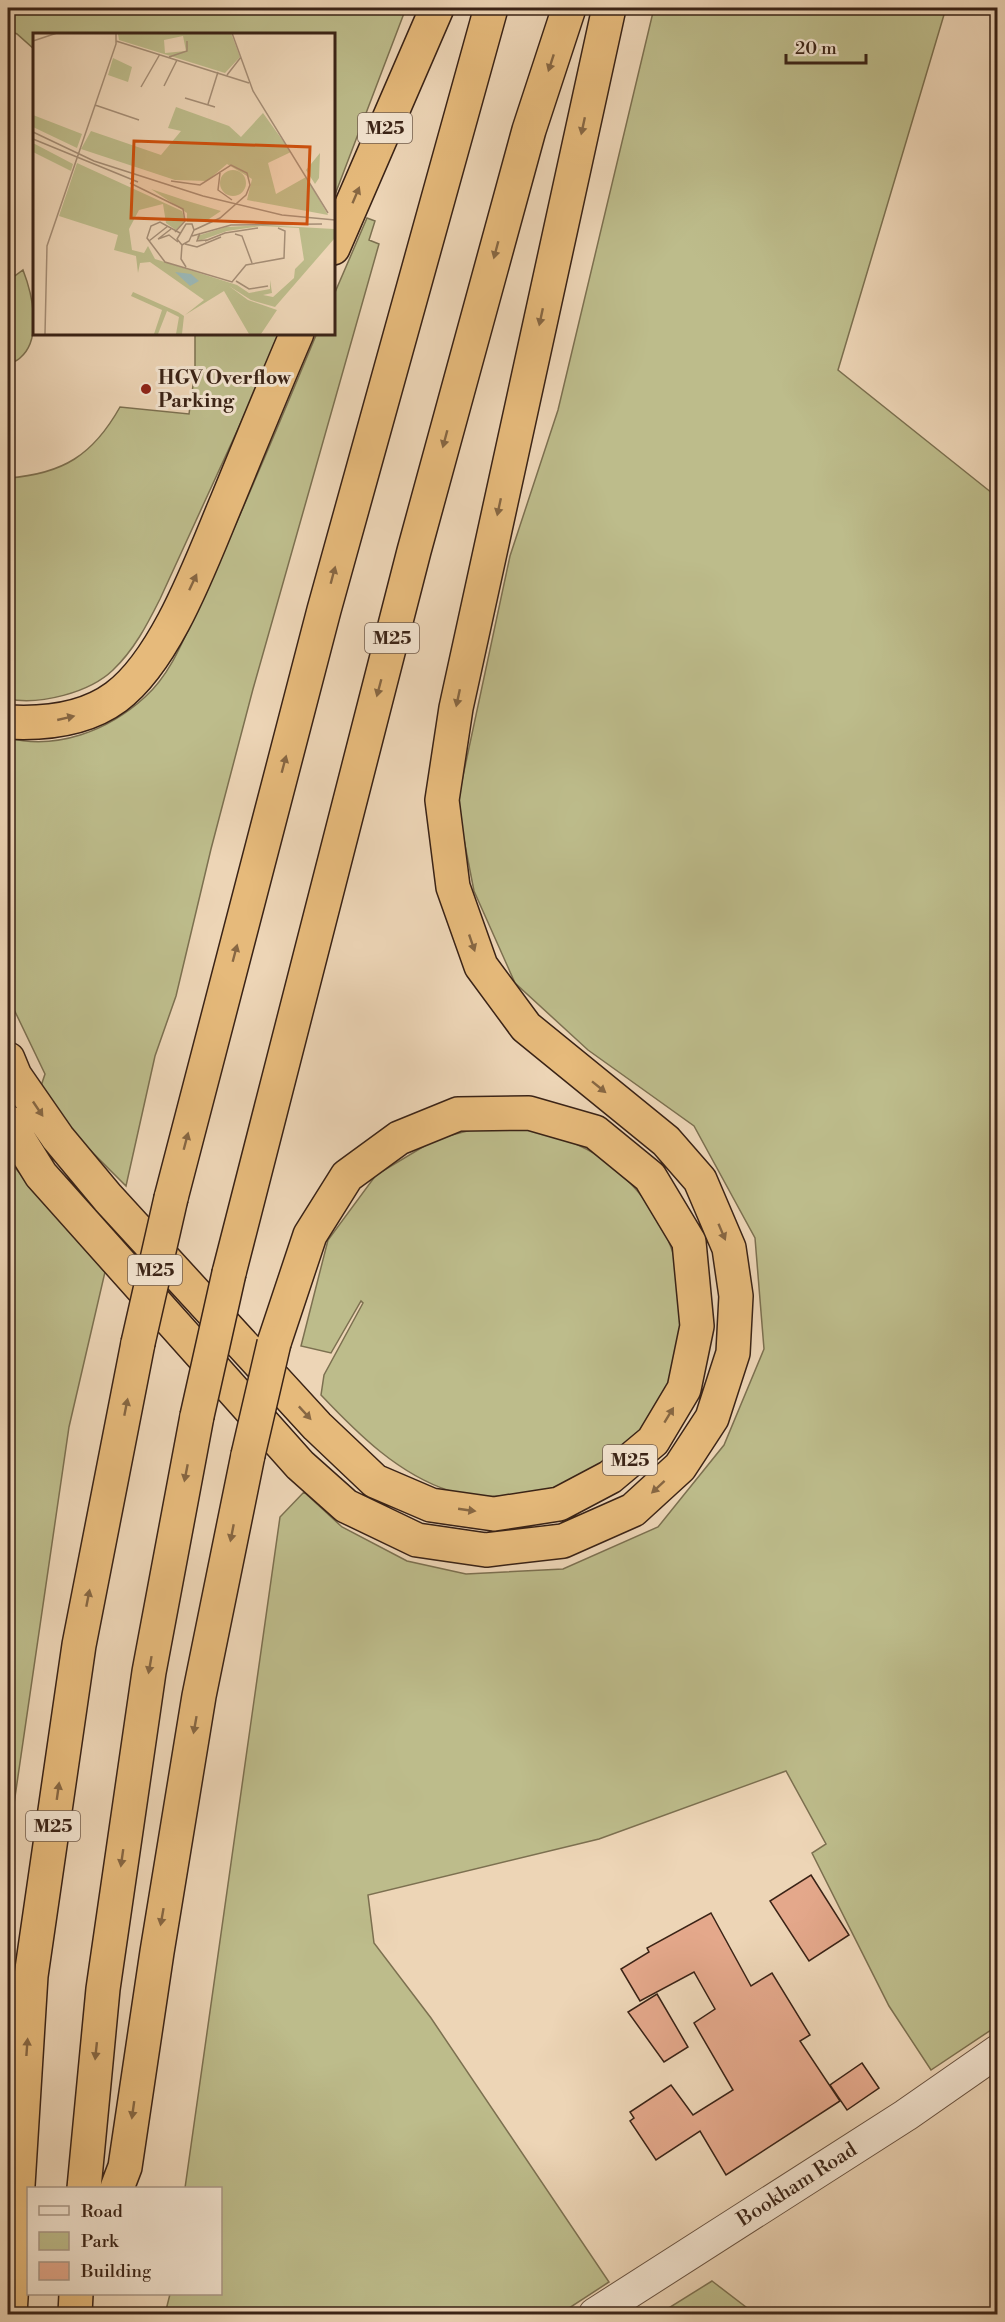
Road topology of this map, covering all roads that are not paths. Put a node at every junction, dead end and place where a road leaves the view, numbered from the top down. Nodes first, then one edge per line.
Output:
1 (436, 8) edge
2 (491, 8) edge
3 (569, 8) edge
4 (609, 8) edge
5 (334, 246) edge
6 (297, 334) edge
7 (8, 722) edge
8 (8, 1059) edge
9 (8, 1122) edge
10 (267, 1372) edge
11 (267, 1372) edge
12 (267, 1372) edge
13 (267, 1372) edge
14 (998, 2051) edge
15 (84, 2187) edge
16 (117, 2187) edge
17 (10, 2314) edge
18 (595, 2314) edge

5 -> 1 highway, M25
17 -> 2 highway, M25, bridge
3 -> 15 highway, M25, bridge
4 -> 9 highway, M25
7 -> 6 highway
8 -> 10 highway, M25, bridge
11 -> 12 highway, M25, bridge
13 -> 16 highway, M25, bridge
14 - 18 street, Bookham Road

